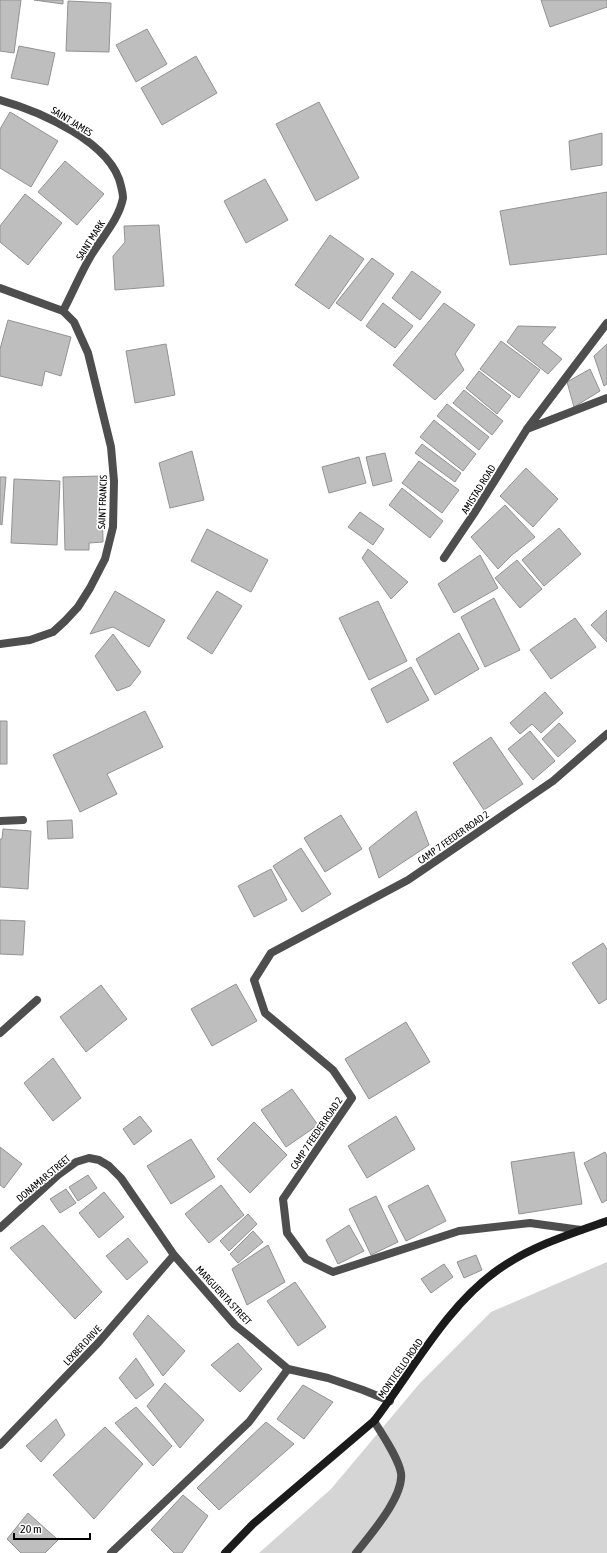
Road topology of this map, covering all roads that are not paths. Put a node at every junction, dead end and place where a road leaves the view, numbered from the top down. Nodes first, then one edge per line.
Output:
1 (0, 100) edge
2 (119, 178) joint
3 (0, 288) edge
4 (63, 311) junction
5 (607, 324) edge
6 (607, 398) edge
7 (527, 429) junction
8 (444, 558) dead end
9 (0, 644) edge
10 (607, 734) edge
11 (23, 820) dead end
12 (0, 821) edge
13 (36, 1000) dead end
14 (0, 1033) edge
15 (121, 1178) joint
16 (607, 1221) edge
17 (0, 1228) edge
18 (581, 1230) junction
19 (174, 1255) junction
20 (288, 1369) junction
21 (390, 1401) junction
22 (374, 1421) junction
23 (0, 1445) edge
24 (111, 1553) edge
25 (225, 1553) edge
26 (356, 1553) edge

1 - 2 street, SAINT JAMES
2 - 4 street, SAINT MARK
3 - 4 street
4 - 9 street, SAINT FRANCIS
5 - 7 street, AMISTAD ROAD
6 - 7 street
7 - 8 street, AMISTAD ROAD
10 - 18 street, CAMP 7 FEEDER ROAD 2
11 - 12 street
13 - 14 street
15 - 17 street, DONAMAR STREET
15 - 19 street, MARGUERITA STREET
16 - 18 main road, MONTICELLO ROAD
18 - 21 main road, MONTICELLO ROAD
19 - 20 street, MARGUERITA STREET
19 - 23 street, LEXBER DRIVE
20 - 21 street, MARGUERITA STREET
20 - 24 street
21 - 22 main road, MONTICELLO ROAD
22 - 25 main road, MONTICELLO ROAD
22 - 26 street

